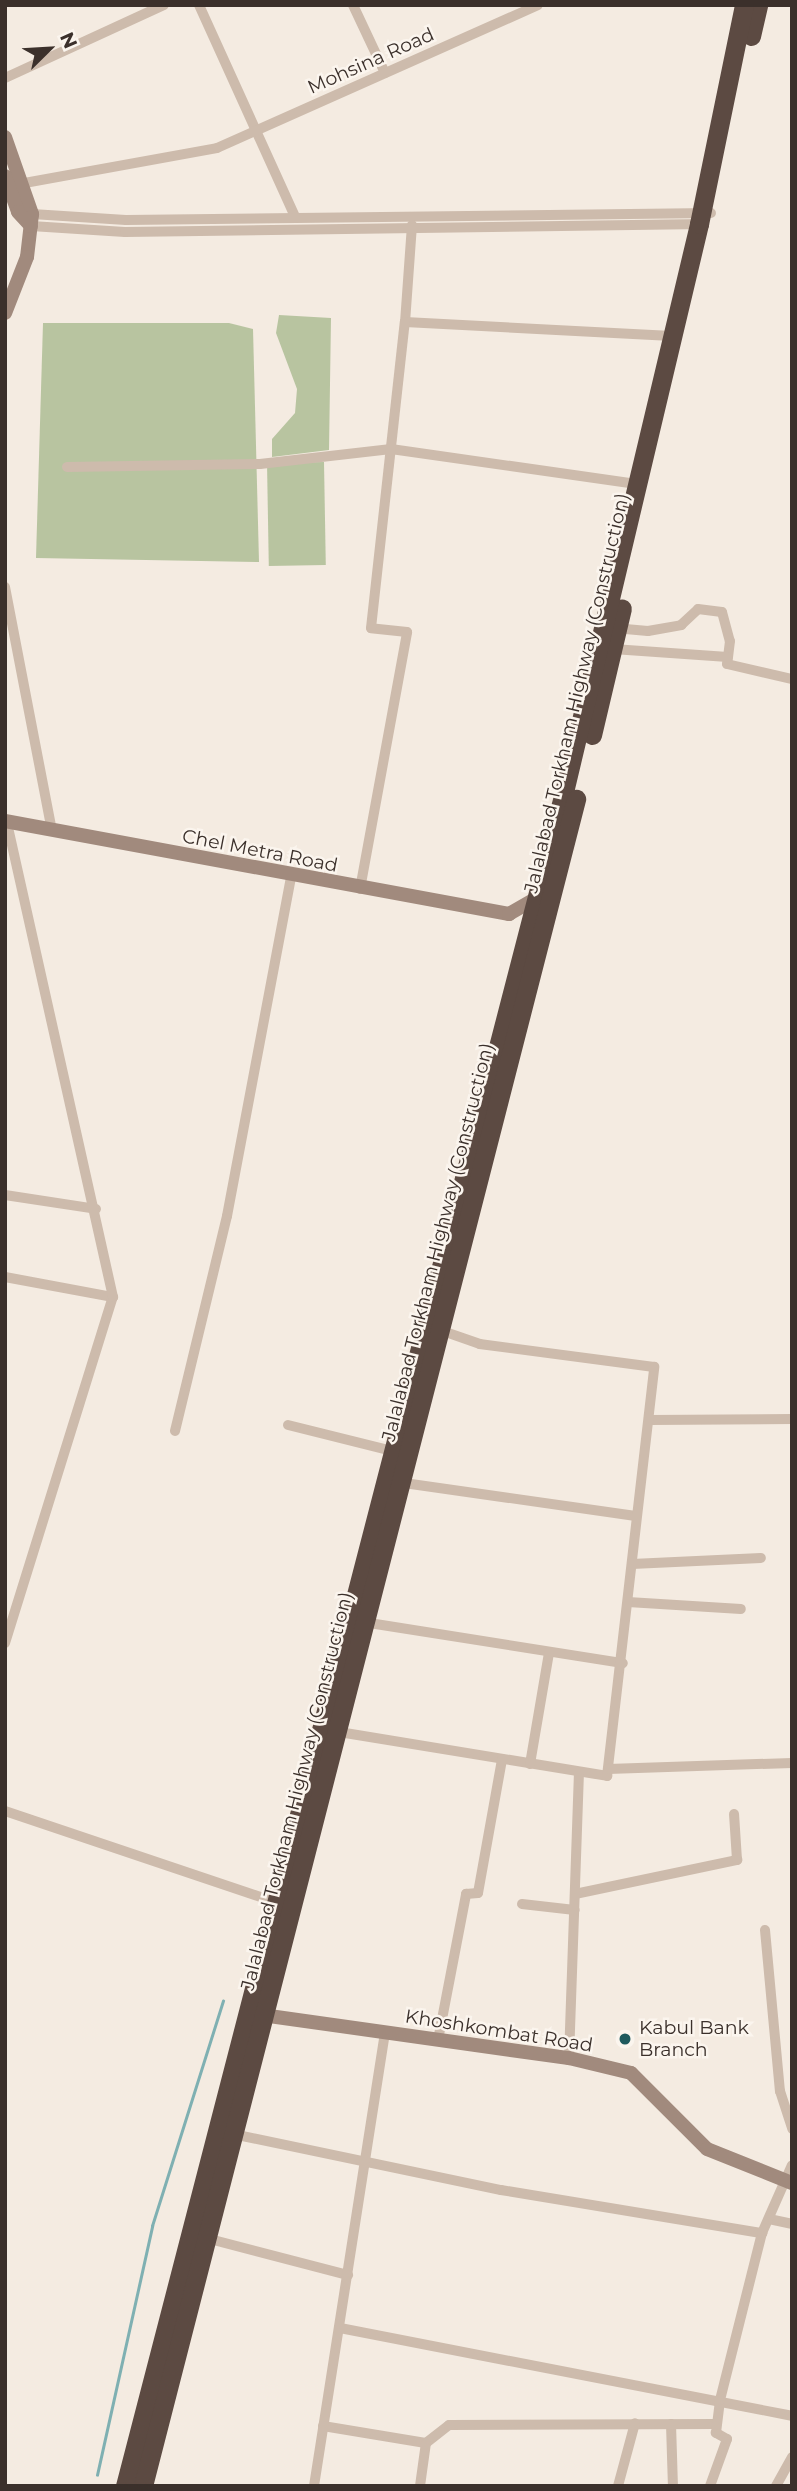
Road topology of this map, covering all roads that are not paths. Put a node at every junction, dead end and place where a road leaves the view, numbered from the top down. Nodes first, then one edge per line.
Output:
1 (164, 5) edge
2 (199, 5) edge
3 (354, 5) edge
4 (504, 5) edge
5 (538, 5) edge
6 (744, 5) edge
7 (758, 5) edge
8 (510, 18) junction
9 (385, 74) junction
10 (5, 78) edge
11 (725, 108) junction
12 (256, 131) junction
13 (5, 137) edge
14 (5, 176) edge
15 (19, 184) junction
16 (412, 216) junction
17 (295, 217) junction
18 (311, 217) junction
19 (669, 218) junction
20 (705, 219) junction
21 (32, 220) junction
22 (224, 224) junction
23 (311, 229) junction
24 (411, 229) junction
25 (5, 313) edge
26 (405, 322) junction
27 (672, 336) junction
28 (391, 449) junction
29 (67, 467) dead end
30 (637, 484) junction
31 (627, 556) junction
32 (5, 587) edge
33 (611, 627) junction
34 (612, 649) junction
35 (728, 657) junction
36 (792, 679) edge
37 (6, 821) edge
38 (52, 831) junction
39 (291, 876) junction
40 (360, 889) junction
41 (537, 898) junction
42 (509, 914) junction
43 (524, 940) junction
44 (5, 1195) edge
45 (96, 1209) junction
46 (5, 1277) edge
47 (113, 1297) junction
48 (434, 1328) junction
49 (792, 1419) edge
50 (650, 1420) junction
51 (288, 1425) dead end
52 (175, 1431) dead end
53 (392, 1451) junction
54 (393, 1479) junction
55 (636, 1516) junction
56 (761, 1558) dead end
57 (632, 1564) junction
58 (628, 1602) junction
59 (741, 1609) dead end
60 (356, 1617) junction
61 (5, 1643) edge
62 (339, 1652) junction
63 (550, 1653) junction
64 (623, 1663) junction
65 (346, 1684) junction
66 (328, 1730) junction
67 (502, 1759) junction
68 (792, 1763) edge
69 (530, 1764) junction
70 (608, 1769) junction
71 (579, 1772) junction
72 (5, 1811) edge
73 (734, 1814) dead end
74 (575, 1894) junction
75 (275, 1902) junction
76 (523, 1904) dead end
77 (575, 1910) junction
78 (765, 1930) dead end
79 (255, 2014) junction
80 (385, 2033) junction
81 (438, 2040) junction
82 (569, 2058) junction
83 (791, 2127) edge
84 (224, 2132) junction
85 (366, 2160) junction
86 (792, 2165) edge
87 (790, 2182) edge
88 (769, 2219) junction
89 (792, 2224) edge
90 (762, 2233) junction
91 (198, 2236) junction
92 (348, 2275) junction
93 (340, 2328) junction
94 (165, 2400) junction
95 (720, 2400) junction
96 (792, 2416) edge
97 (635, 2423) junction
98 (671, 2424) junction
99 (716, 2424) junction
100 (323, 2426) junction
101 (140, 2427) junction
102 (426, 2443) junction
103 (792, 2458) edge
104 (139, 2481) edge
105 (314, 2486) edge
106 (420, 2486) edge
107 (618, 2486) edge
108 (673, 2486) edge
109 (710, 2486) edge
110 (776, 2486) edge

1 - 10 street
2 - 12 street
3 - 9 street
4 - 8 street
5 - 8 street, Mohsina Road
6 - 11 highway
7 - 11 highway
7 - 20 highway, Jalalabad Torkham Highway (Construction)
8 - 9 street, Mohsina Road
9 - 12 street, Mohsina Road
11 - 20 highway
12 - 15 street, Mohsina Road
12 - 17 street
13 - 15 street
14 - 21 street
15 - 21 street
16 - 18 street
16 - 19 street
16 - 24 street
17 - 18 street
17 - 22 street
18 - 23 street
19 - 20 street
19 - 24 street
20 - 27 highway
20 - 31 highway, Jalalabad Torkham Highway (Construction)
21 - 22 street
21 - 25 street
22 - 23 street
23 - 24 street
24 - 26 street
26 - 27 street
26 - 28 street
27 - 30 highway
28 - 29 street
28 - 30 street
28 - 40 street
30 - 31 highway
31 - 33 highway, Jalalabad Torkham Highway (Construction)
32 - 38 street
33 - 34 highway, Jalalabad Torkham Highway (Construction)
33 - 35 street
33 - 41 highway
34 - 35 street
34 - 48 highway, Jalalabad Torkham Highway (Construction)
35 - 36 street
37 - 38 street, Chel Metra Road
37 - 45 street
38 - 39 street, Chel Metra Road
39 - 40 street, Chel Metra Road
39 - 52 street
40 - 42 street, Chel Metra Road
41 - 42 street
41 - 43 highway
42 - 43 street
43 - 48 highway
44 - 45 street
45 - 47 street
46 - 47 street
47 - 61 street
48 - 50 street
48 - 53 highway
48 - 54 highway, Jalalabad Torkham Highway (Construction)
49 - 50 street
50 - 55 street
51 - 53 street
53 - 54 highway
54 - 55 street
54 - 60 highway, Jalalabad Torkham Highway (Construction)
55 - 57 street
56 - 57 street
57 - 58 street
58 - 59 street
58 - 64 street
60 - 62 highway
60 - 63 street
60 - 65 highway, Jalalabad Torkham Highway (Construction)
62 - 65 highway
62 - 66 highway
63 - 64 street
63 - 69 street
64 - 70 street
65 - 66 highway, Jalalabad Torkham Highway (Construction)
66 - 67 street
66 - 75 highway
66 - 79 highway, Jalalabad Torkham Highway (Construction)
67 - 69 street
67 - 81 street
68 - 70 street
69 - 71 street
70 - 71 street
71 - 74 street
72 - 75 street
73 - 74 street
74 - 77 street
75 - 79 highway
76 - 77 street
77 - 82 street
78 - 83 street
79 - 80 street, Khoshkombat Road
79 - 84 highway
80 - 81 street, Khoshkombat Road
80 - 85 street
81 - 82 street, Khoshkombat Road
82 - 87 street, Khoshkombat Road
84 - 85 street
84 - 91 highway
85 - 90 street
85 - 92 street
86 - 87 street
87 - 88 street
88 - 89 street
88 - 90 street
90 - 95 street
91 - 92 street
91 - 94 highway
91 - 101 highway
92 - 93 street
93 - 95 street
93 - 100 street
94 - 101 highway
94 - 104 highway
95 - 96 street
95 - 99 street
97 - 98 street
97 - 102 street
97 - 107 street
98 - 99 street
98 - 108 street
99 - 109 street
100 - 102 street
100 - 105 street
101 - 104 highway
102 - 106 street
103 - 110 street

